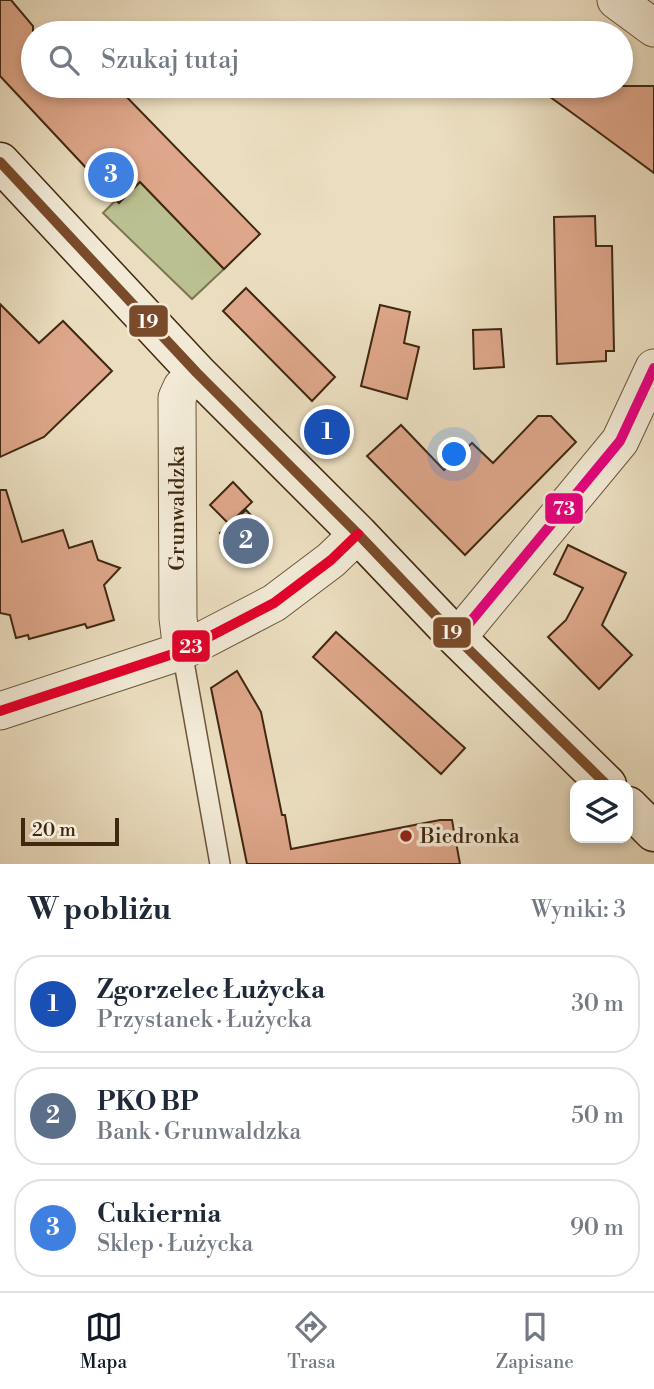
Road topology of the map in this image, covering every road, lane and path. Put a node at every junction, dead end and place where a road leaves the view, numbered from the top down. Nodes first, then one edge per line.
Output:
1 (616, 0) edge
2 (654, 28) edge
3 (0, 162) edge
4 (654, 368) edge
5 (197, 373) junction
6 (358, 534) junction
7 (457, 638) junction
8 (182, 651) junction
9 (0, 711) edge
10 (602, 780) edge
11 (633, 811) edge
12 (654, 832) edge
13 (220, 864) edge

1 - 2 street
3 - 5 main road
4 - 7 street
5 - 6 main road
5 - 8 street, Grunwaldzka
6 - 7 main road
6 - 8 street
7 - 10 main road
8 - 9 street
8 - 13 lane, Grunwaldzka
11 - 12 main road

